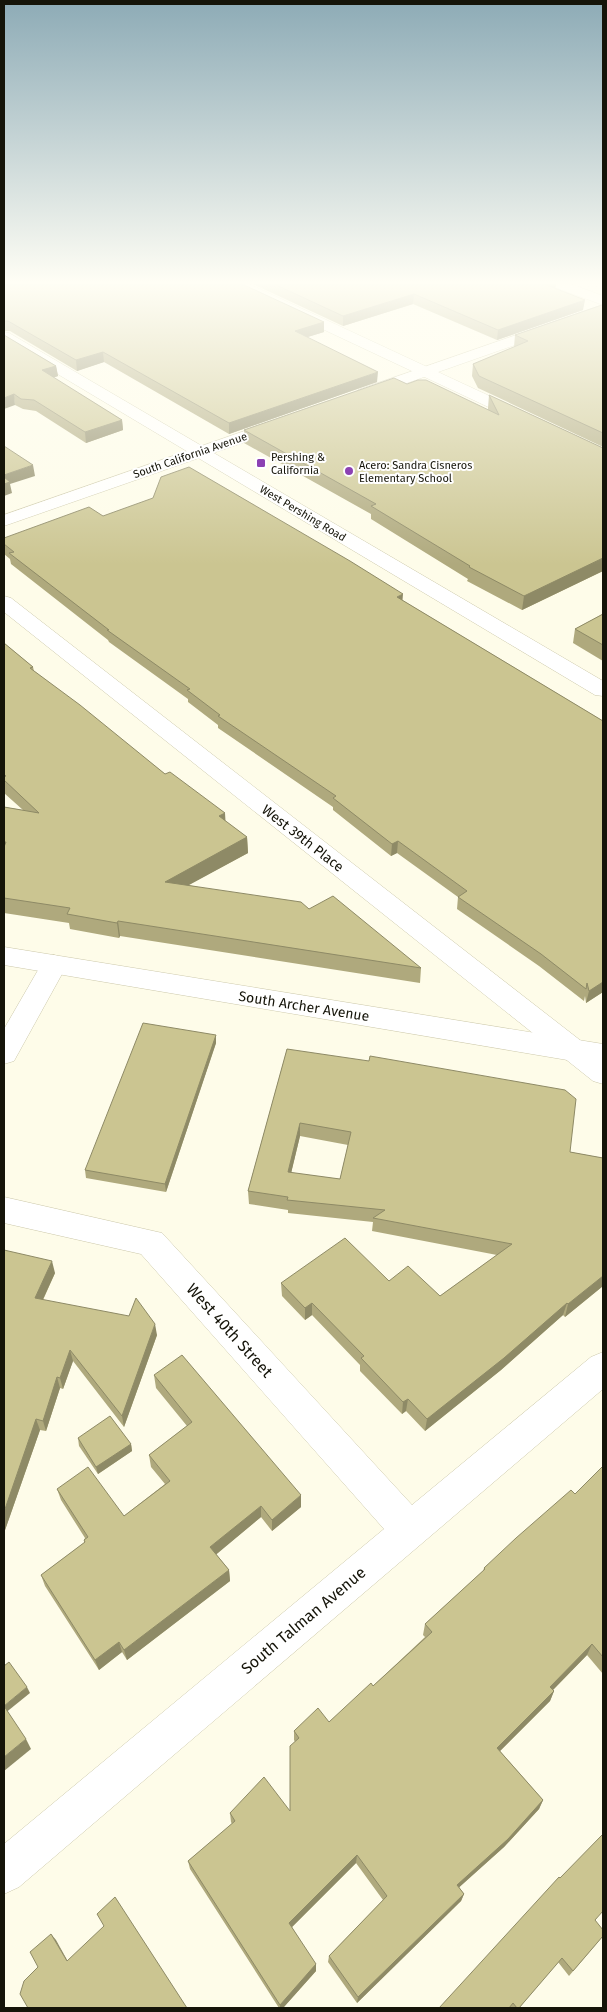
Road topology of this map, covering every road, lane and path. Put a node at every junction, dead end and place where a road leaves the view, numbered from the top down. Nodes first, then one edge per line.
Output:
1 (75, 378) edge
2 (409, 378) edge
3 (439, 378) edge
4 (346, 400) edge
5 (294, 418) edge
6 (538, 424) edge
7 (200, 452) junction
8 (4, 521) edge
9 (4, 602) edge
10 (603, 690) edge
11 (4, 956) edge
12 (54, 965) junction
13 (4, 1053) edge
14 (590, 1053) edge
15 (603, 1073) edge
16 (4, 1210) edge
17 (603, 1368) edge
18 (410, 1530) junction
19 (4, 1872) edge

1 - 7 street, West Pershing Road
2 - 4 street
3 - 6 street
5 - 7 street, South California Avenue
7 - 8 street, South California Avenue
7 - 10 street, West Pershing Road
9 - 14 street, West 39th Place
11 - 12 street, South Archer Avenue
12 - 13 street
12 - 14 street, South Archer Avenue
14 - 15 street, West 39th Place
16 - 18 street, West 40th Street
17 - 18 street, South Talman Avenue
18 - 19 street, South Talman Avenue

